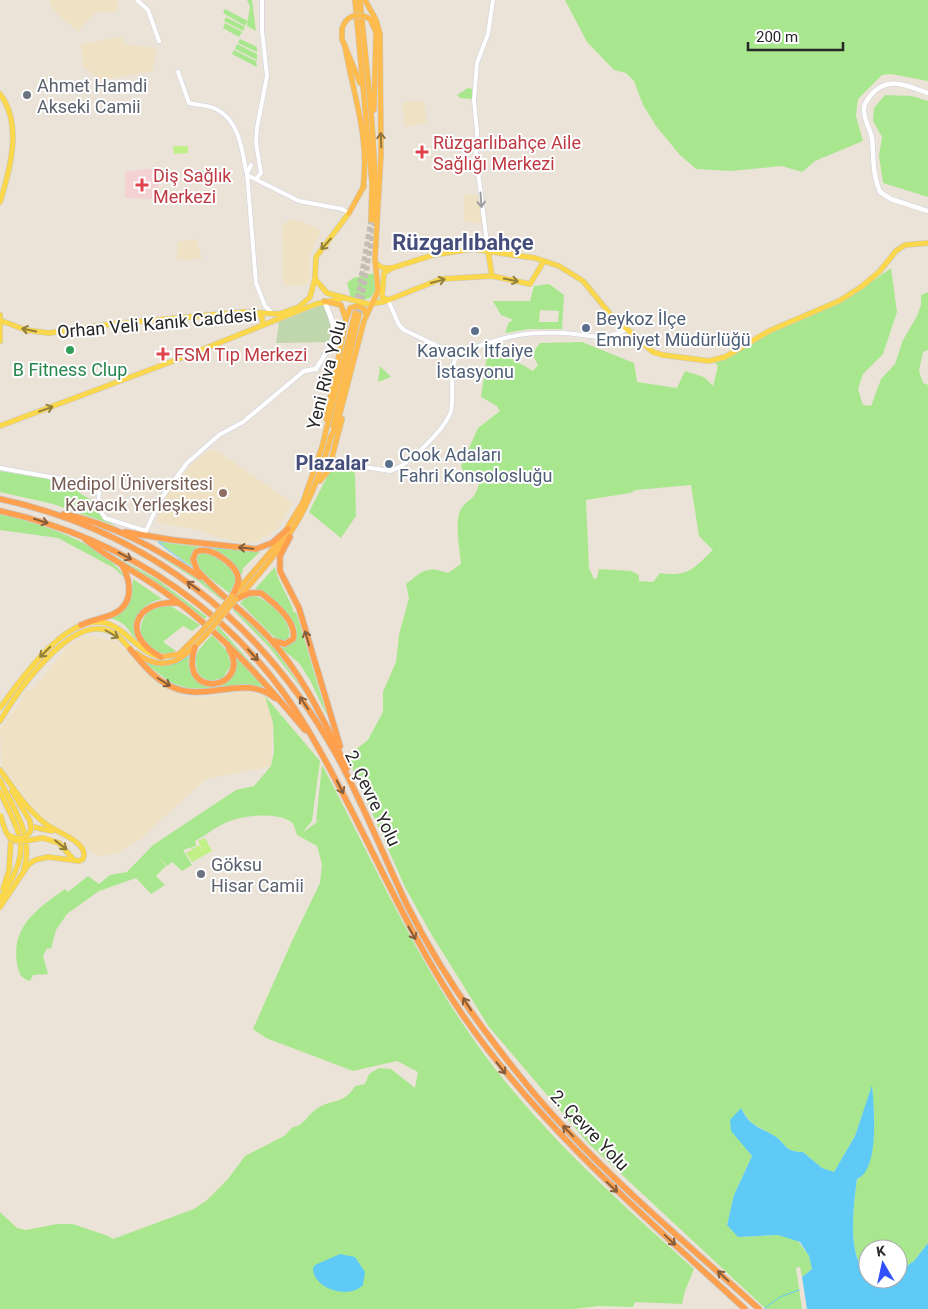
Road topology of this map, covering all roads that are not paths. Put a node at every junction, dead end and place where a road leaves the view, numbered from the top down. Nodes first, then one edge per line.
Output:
1 (136, 0) edge
2 (262, 0) edge
3 (354, 0) edge
4 (360, 0) edge
5 (365, 0) edge
6 (493, 0) edge
7 (370, 19) junction
8 (379, 30) junction
9 (159, 41) dead end
10 (345, 46) junction
11 (178, 72) dead end
12 (928, 93) edge
13 (0, 94) edge
14 (364, 96) junction
15 (374, 130) junction
16 (259, 157) junction
17 (244, 160) junction
18 (252, 165) junction
19 (370, 167) junction
20 (259, 168) junction
21 (246, 172) junction
22 (255, 179) junction
23 (363, 188) junction
24 (249, 192) junction
25 (0, 202) edge
26 (928, 211) edge
27 (348, 213) junction
28 (928, 242) edge
29 (488, 250) junction
30 (544, 261) junction
31 (375, 262) junction
32 (392, 268) junction
33 (492, 276) junction
34 (315, 278) junction
35 (310, 297) junction
36 (344, 298) junction
37 (390, 300) junction
38 (324, 301) junction
39 (316, 304) junction
40 (374, 304) junction
41 (265, 306) junction
42 (246, 312) junction
43 (262, 312) junction
44 (272, 313) junction
45 (366, 316) junction
46 (0, 319) edge
47 (346, 320) junction
48 (263, 325) junction
49 (0, 329) edge
50 (626, 329) junction
51 (0, 341) edge
52 (454, 355) junction
53 (304, 371) joint
54 (349, 381) junction
55 (0, 426) edge
56 (330, 439) junction
57 (317, 464) junction
58 (345, 464) junction
59 (0, 468) edge
60 (317, 484) junction
61 (0, 499) edge
62 (37, 508) junction
63 (0, 511) edge
64 (111, 529) junction
65 (288, 529) junction
66 (81, 536) junction
67 (290, 537) junction
68 (122, 565) junction
69 (210, 584) junction
70 (234, 598) junction
71 (178, 603) junction
72 (81, 626) junction
73 (205, 632) junction
74 (270, 639) junction
75 (224, 640) junction
76 (195, 647) junction
77 (130, 648) junction
78 (161, 657) junction
79 (0, 708) edge
80 (287, 708) junction
81 (0, 720) edge
82 (317, 744) junction
83 (347, 768) junction
84 (0, 771) edge
85 (0, 780) edge
86 (354, 791) junction
87 (0, 792) edge
88 (0, 815) edge
89 (34, 827) dead end
90 (11, 838) dead end
91 (84, 851) junction
92 (74, 860) junction
93 (19, 879) junction
94 (0, 898) edge
95 (0, 907) edge
96 (745, 1309) edge
97 (759, 1309) edge

1 - 9 street
2 - 16 street
3 - 14 highway
4 - 15 highway
5 - 8 highway
6 -> 29 street
7 - 8 highway
7 - 10 highway, bridge
7 - 15 highway
31 -> 8 highway
10 - 14 highway
10 - 23 highway
11 - 17 street
12 - 26 main road
13 - 25 main road
14 - 19 highway
15 - 19 highway
16 - 18 street
16 - 20 street
17 - 18 street
17 - 21 street
18 - 20 street
18 - 21 street
19 - 23 highway
20 - 22 street
21 - 22 street
21 - 24 street
22 - 24 street
22 - 27 street
23 - 27 highway
24 - 41 street
27 -> 34 main road
28 - 50 main road
29 - 30 main road
29 - 32 main road
29 - 33 main road
33 -> 30 main road
30 - 50 main road
31 - 32 main road
31 - 40 highway
32 - 37 main road
37 -> 33 main road
34 - 35 main road
34 - 36 main road
35 - 39 main road
35 - 44 main road, Orhan Veli Kanık Caddesi
36 - 38 main road
36 - 40 main road
37 - 40 main road
37 - 52 street
38 - 39 main road
38 - 47 highway
38 - 53 main road
39 - 48 main road
40 - 45 highway
41 - 43 street
41 - 44 street
42 - 43 main road, Orhan Veli Kanık Caddesi
42 -> 46 main road, Orhan Veli Kanık Caddesi
42 - 48 main road
43 - 44 main road, Orhan Veli Kanık Caddesi
45 - 47 highway
45 - 54 highway
46 - 49 main road
47 - 57 highway
55 -> 48 main road
49 - 51 main road
50 - 52 street
52 - 58 street
53 - 59 street
54 - 56 highway
54 - 58 highway
56 - 57 highway, Yeni Riva Yolu
56 - 60 highway
57 - 65 highway, Yeni Riva Yolu
58 - 60 highway
60 - 67 highway
61 - 62 highway, 2. Çevre Yolu
62 - 64 highway
86 -> 62 highway, 2. Çevre Yolu
63 -> 66 highway, 2. Çevre Yolu
65 -> 64 highway
64 - 69 highway
65 - 70 highway, Yeni Riva Yolu
66 - 68 highway
66 -> 82 highway, 2. Çevre Yolu
67 - 70 highway
83 -> 67 highway
68 - 71 highway
68 - 72 highway
69 - 70 highway
69 - 74 highway
70 - 73 highway, bridge
70 - 74 highway
71 - 75 highway
71 - 78 highway
72 - 78 main road
72 -> 79 main road
73 - 76 highway
73 - 78 highway
74 - 83 highway
75 - 76 highway
75 - 80 highway
76 - 77 highway
77 -> 80 highway
81 -> 77 main road
80 - 82 highway
82 -> 96 highway, 2. Çevre Yolu
83 - 86 highway
84 - 88 main road, bridge
84 - 91 main road
85 - 93 main road
97 -> 86 highway, 2. Çevre Yolu
87 - 94 main road
88 -> 92 main road, bridge
89 - 91 main road
90 - 94 main road
91 - 92 main road
92 - 93 main road
93 - 95 main road

